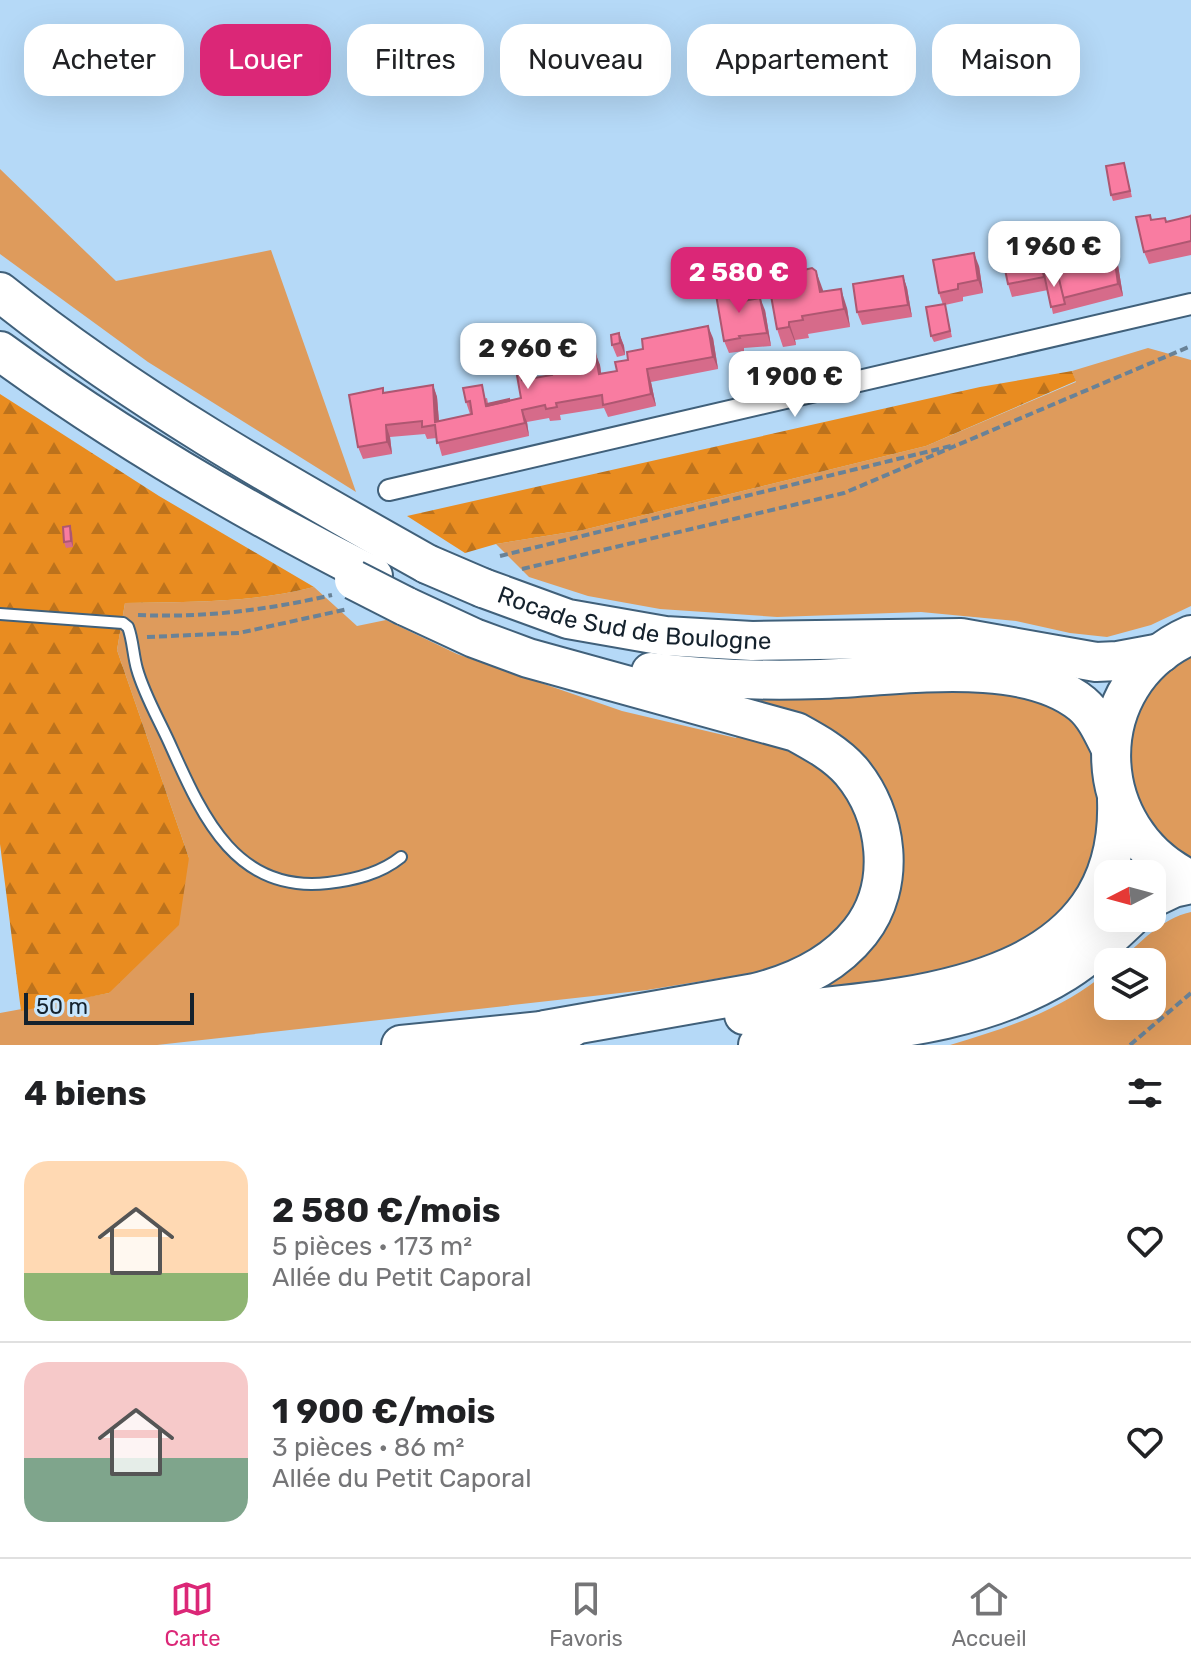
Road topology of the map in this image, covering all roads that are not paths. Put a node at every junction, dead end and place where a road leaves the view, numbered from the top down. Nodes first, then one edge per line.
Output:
1 (0, 292) edge
2 (1191, 304) edge
3 (0, 351) edge
4 (0, 367) edge
5 (389, 490) dead end
6 (355, 589) junction
7 (415, 604) junction
8 (0, 614) edge
9 (1176, 644) edge
10 (1111, 749) junction
11 (1117, 800) junction
12 (401, 857) dead end
13 (1191, 882) edge
14 (1166, 891) edge
15 (1113, 932) edge
16 (545, 1030) junction
17 (401, 1045) edge
18 (758, 1045) edge

1 - 9 highway, Rocade Sud de Boulogne, bridge
2 - 5 street
3 - 6 highway
4 - 6 highway
6 - 7 highway, bridge
7 - 10 highway, Rocade Sud de Boulogne
7 - 16 highway
8 - 12 lane
9 - 10 highway
10 - 11 highway
11 - 13 highway
11 - 16 highway
13 - 14 highway
15 - 18 highway
16 - 17 highway

